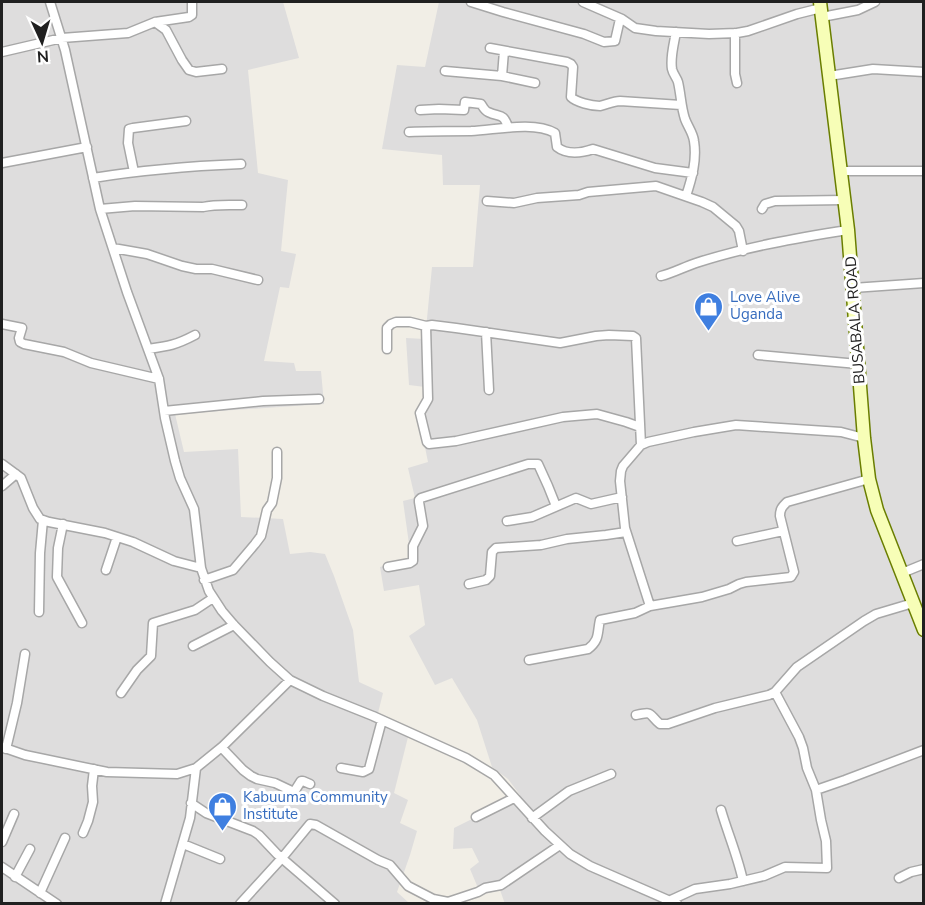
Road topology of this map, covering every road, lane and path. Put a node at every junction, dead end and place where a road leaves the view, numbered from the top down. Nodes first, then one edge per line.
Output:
1 (50, 2) edge
2 (193, 2) edge
3 (471, 2) edge
4 (582, 2) edge
5 (876, 2) edge
6 (821, 9) edge
7 (620, 19) junction
8 (155, 22) junction
9 (676, 32) junction
10 (735, 33) junction
11 (62, 38) junction
12 (490, 48) dead end
13 (504, 51) junction
14 (2, 52) edge
15 (222, 69) dead end
16 (446, 71) dead end
17 (924, 72) edge
18 (502, 76) junction
19 (829, 76) junction
20 (535, 83) dead end
21 (737, 83) dead end
22 (681, 105) junction
23 (420, 110) dead end
24 (186, 121) dead end
25 (508, 127) junction
26 (409, 132) dead end
27 (87, 147) junction
28 (2, 163) edge
29 (241, 164) dead end
30 (841, 171) junction
31 (924, 171) edge
32 (134, 172) junction
33 (693, 173) junction
34 (93, 178) junction
35 (686, 196) junction
36 (844, 200) junction
37 (487, 201) dead end
38 (242, 205) dead end
39 (100, 209) junction
40 (762, 209) dead end
41 (848, 230) junction
42 (112, 248) junction
43 (743, 251) junction
44 (661, 276) dead end
45 (258, 280) dead end
46 (924, 283) edge
47 (853, 288) junction
48 (2, 324) edge
49 (426, 326) junction
50 (486, 332) junction
51 (195, 335) dead end
52 (148, 349) junction
53 (387, 349) dead end
54 (758, 355) dead end
55 (858, 364) junction
56 (159, 379) junction
57 (489, 390) dead end
58 (319, 399) dead end
59 (164, 411) junction
60 (640, 427) junction
61 (864, 438) junction
62 (641, 445) junction
63 (277, 453) dead end
64 (2, 464) edge
65 (16, 474) junction
66 (869, 479) junction
67 (2, 486) edge
68 (622, 497) junction
69 (556, 506) junction
70 (43, 520) junction
71 (507, 521) dead end
72 (63, 524) junction
73 (783, 531) junction
74 (626, 532) junction
75 (117, 537) junction
76 (737, 541) dead end
77 (924, 564) edge
78 (388, 567) dead end
79 (201, 568) junction
80 (106, 570) dead end
81 (902, 573) junction
82 (204, 580) junction
83 (469, 584) dead end
84 (213, 598) junction
85 (913, 603) junction
86 (650, 606) junction
87 (39, 612) dead end
88 (82, 623) dead end
89 (234, 625) junction
90 (924, 630) edge
91 (193, 646) dead end
92 (24, 654) dead end
93 (529, 660) dead end
94 (290, 680) junction
95 (775, 692) junction
96 (121, 693) dead end
97 (636, 715) dead end
98 (382, 720) junction
99 (4, 748) edge
100 (222, 748) junction
101 (924, 750) edge
102 (196, 768) junction
103 (342, 768) dead end
104 (94, 769) junction
105 (611, 774) dead end
106 (310, 784) dead end
107 (816, 790) junction
108 (514, 798) junction
109 (191, 803) junction
110 (721, 810) dead end
111 (14, 814) dead end
112 (476, 817) dead end
113 (532, 818) junction
114 (82, 833) dead end
115 (65, 838) dead end
116 (2, 842) edge
117 (183, 844) junction
118 (560, 845) junction
119 (30, 849) dead end
120 (282, 858) junction
121 (220, 859) dead end
122 (2, 867) edge
123 (924, 869) edge
124 (15, 877) junction
125 (899, 878) dead end
126 (743, 881) junction
127 (40, 892) junction
128 (325, 900) edge
129 (433, 901) edge
130 (674, 902) edge
131 (57, 903) edge
132 (165, 903) edge
133 (240, 903) edge
134 (335, 903) edge

1 - 11 street
2 - 8 street
3 - 7 street
4 - 7 street
5 - 6 street
6 - 10 street
6 - 19 street, BUSABALA ROAD
7 - 9 street
8 - 11 street
8 - 15 street
9 - 10 street
9 - 22 street
10 - 21 street
11 - 14 street
11 - 27 street
12 - 13 street
13 - 18 street
13 - 22 street
16 - 18 street
17 - 19 street
18 - 20 street
19 - 30 street, BUSABALA ROAD
22 - 33 street
23 - 25 street
24 - 32 street
25 - 26 street
25 - 33 street
27 - 28 street
27 - 34 street
29 - 32 street
30 - 31 street
30 - 36 street, BUSABALA ROAD
32 - 34 street
33 - 35 street
34 - 39 street
35 - 37 street
35 - 43 street
36 - 40 street
36 - 41 street, BUSABALA ROAD
38 - 39 street
39 - 42 street
41 - 43 street
41 - 47 street, BUSABALA ROAD
42 - 45 street
42 - 52 street
43 - 44 street
46 - 47 street
47 - 55 street, BUSABALA ROAD
48 - 56 street
49 - 50 street
49 - 53 street
49 - 60 street
50 - 57 street
50 - 60 street
51 - 52 street
52 - 56 street
54 - 55 street
55 - 61 street, BUSABALA ROAD
56 - 59 street
58 - 59 street
59 - 79 street
60 - 62 street
61 - 62 street
61 - 66 street, BUSABALA ROAD
62 - 68 street
63 - 82 street
64 - 65 street
65 - 67 street
65 - 70 street
66 - 73 street
66 - 81 street, BUSABALA ROAD
68 - 69 street
68 - 74 street
69 - 71 street
69 - 78 street
70 - 72 street
70 - 87 street
72 - 75 street
72 - 88 street
73 - 76 street
73 - 86 street
74 - 83 street
74 - 86 street
75 - 79 street
75 - 80 street
77 - 81 street
79 - 82 street
81 - 85 street, BUSABALA ROAD
82 - 84 street
84 - 89 street
84 - 96 street
85 - 90 street, BUSABALA ROAD
85 - 95 street
86 - 93 street
89 - 91 street
89 - 94 street
92 - 99 street
94 - 98 street
94 - 100 street
95 - 97 street
95 - 107 street
98 - 103 street
98 - 108 street
99 - 104 street
100 - 102 street
100 - 106 street
101 - 107 street
102 - 104 street
102 - 109 street
104 - 114 street
105 - 113 street
107 - 126 street
108 - 112 street
108 - 113 street
109 - 117 street
109 - 120 street
110 - 126 street
111 - 116 street
113 - 118 street
115 - 127 street
117 - 121 street
117 - 132 street
118 - 129 street
118 - 130 street
119 - 124 street
120 - 128 street
120 - 129 street
120 - 133 street
122 - 124 street
123 - 125 street
124 - 127 street
126 - 130 street
127 - 131 street
128 - 134 street

